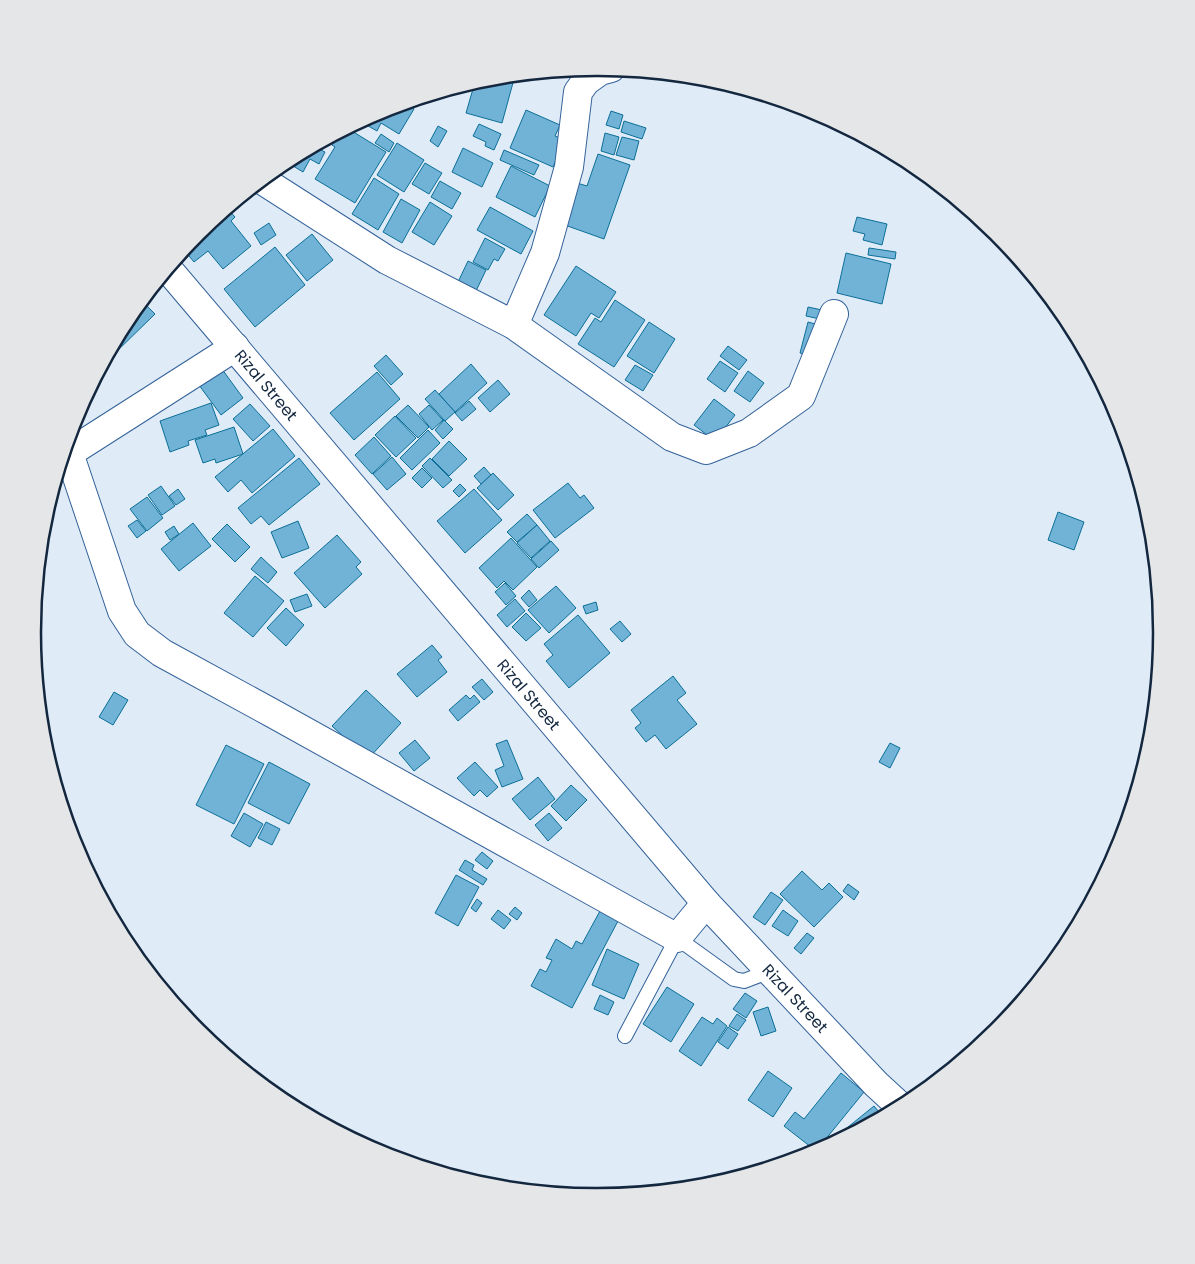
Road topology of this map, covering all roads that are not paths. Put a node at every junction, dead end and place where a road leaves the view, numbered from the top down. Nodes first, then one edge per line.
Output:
1 (592, 76) edge
2 (268, 184) edge
3 (172, 273) edge
4 (834, 314) dead end
5 (514, 325) junction
6 (235, 347) junction
7 (73, 448) edge
8 (69, 459) edge
9 (706, 902) junction
10 (677, 938) junction
11 (770, 971) junction
12 (625, 1036) dead end
13 (896, 1102) edge

1 - 5 street
2 - 5 street
3 - 6 street, Rizal Street
4 - 5 street
6 - 7 street
6 - 9 street, Rizal Street
8 - 10 street
9 - 10 street
9 - 11 street, Rizal Street
10 - 11 lane
10 - 12 lane
11 - 13 street, Rizal Street

